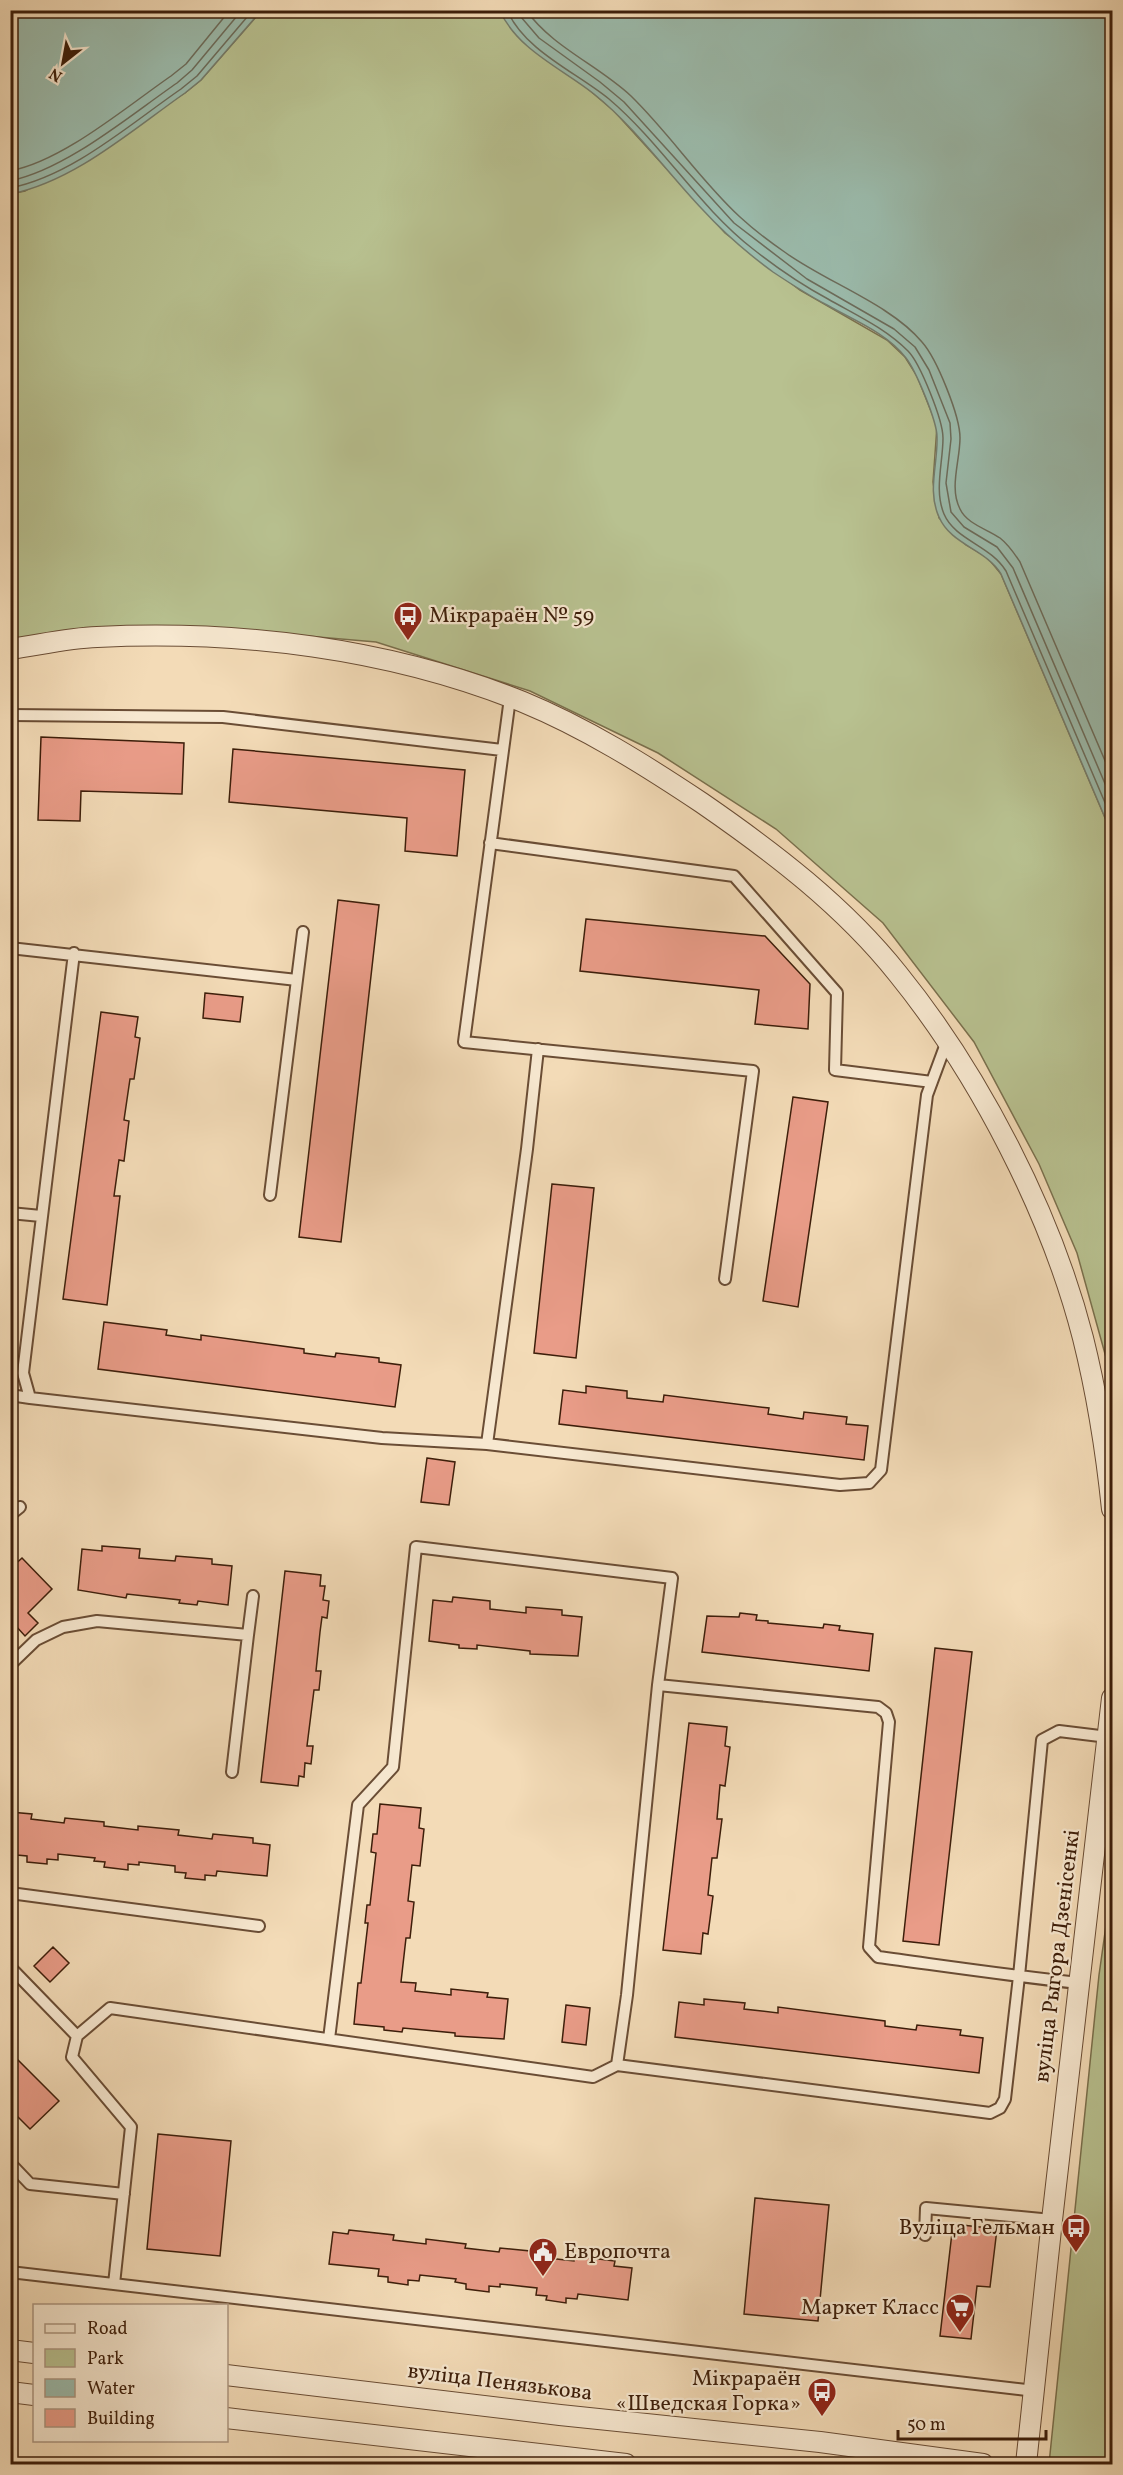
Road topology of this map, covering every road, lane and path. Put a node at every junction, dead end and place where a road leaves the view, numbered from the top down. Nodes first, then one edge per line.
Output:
1 (10, 649) edge
2 (510, 698) junction
3 (10, 715) edge
4 (502, 750) junction
5 (490, 843) junction
6 (303, 932) dead end
7 (10, 948) edge
8 (74, 953) junction
9 (297, 980) junction
10 (947, 1041) junction
11 (538, 1049) junction
12 (932, 1082) junction
13 (270, 1195) dead end
14 (10, 1213) edge
15 (41, 1216) junction
16 (725, 1279) dead end
17 (10, 1395) edge
18 (30, 1398) junction
19 (487, 1444) junction
20 (20, 1507) dead end
21 (1113, 1509) edge
22 (10, 1515) edge
23 (253, 1596) dead end
24 (248, 1635) junction
25 (10, 1665) edge
26 (658, 1685) junction
27 (1113, 1698) edge
28 (1108, 1737) junction
29 (232, 1772) dead end
30 (10, 1893) edge
31 (259, 1926) dead end
32 (10, 1967) edge
33 (1019, 1976) junction
34 (1080, 1983) junction
35 (77, 2036) junction
36 (329, 2039) junction
37 (617, 2065) junction
38 (10, 2163) edge
39 (124, 2194) junction
40 (1052, 2220) junction
41 (924, 2235) dead end
42 (10, 2272) edge
43 (114, 2284) junction
44 (10, 2350) edge
45 (33, 2353) edge
46 (228, 2375) edge
47 (1035, 2391) junction
48 (10, 2392) edge
49 (33, 2395) edge
50 (228, 2418) edge
51 (626, 2464) edge
52 (983, 2464) edge
53 (1026, 2464) edge

1 - 2 street
2 - 4 lane
2 - 10 street
3 - 4 lane
4 - 5 lane
5 - 11 lane
5 - 12 lane
6 - 9 lane
7 - 8 lane
8 - 9 lane
8 - 15 lane
9 - 13 lane
10 - 12 lane
10 - 21 street
11 - 16 lane
11 - 19 lane
12 - 19 lane
14 - 15 lane
15 - 18 lane
17 - 18 lane
18 - 19 lane
20 - 22 lane
23 - 24 lane
24 - 25 lane
24 - 29 lane
26 - 33 lane
26 - 36 lane
26 - 37 lane
27 - 28 street, вуліца Рыгора Дзенісенкі
28 - 33 lane
28 - 34 street, вуліца Рыгора Дзенісенкі
30 - 31 lane
32 - 35 lane
33 - 34 lane
33 - 37 lane
34 - 40 street, вуліца Рыгора Дзенісенкі
35 - 36 lane
35 - 39 lane
36 - 37 lane
38 - 39 lane
39 - 43 lane
40 - 41 lane
40 - 47 street, вуліца Рыгора Дзенісенкі
42 - 43 lane
43 - 47 lane
44 - 45 street
46 - 52 street, вуліца Пенязькова
47 - 53 street, вуліца Рыгора Дзенісенкі
48 - 49 street
50 - 51 street

